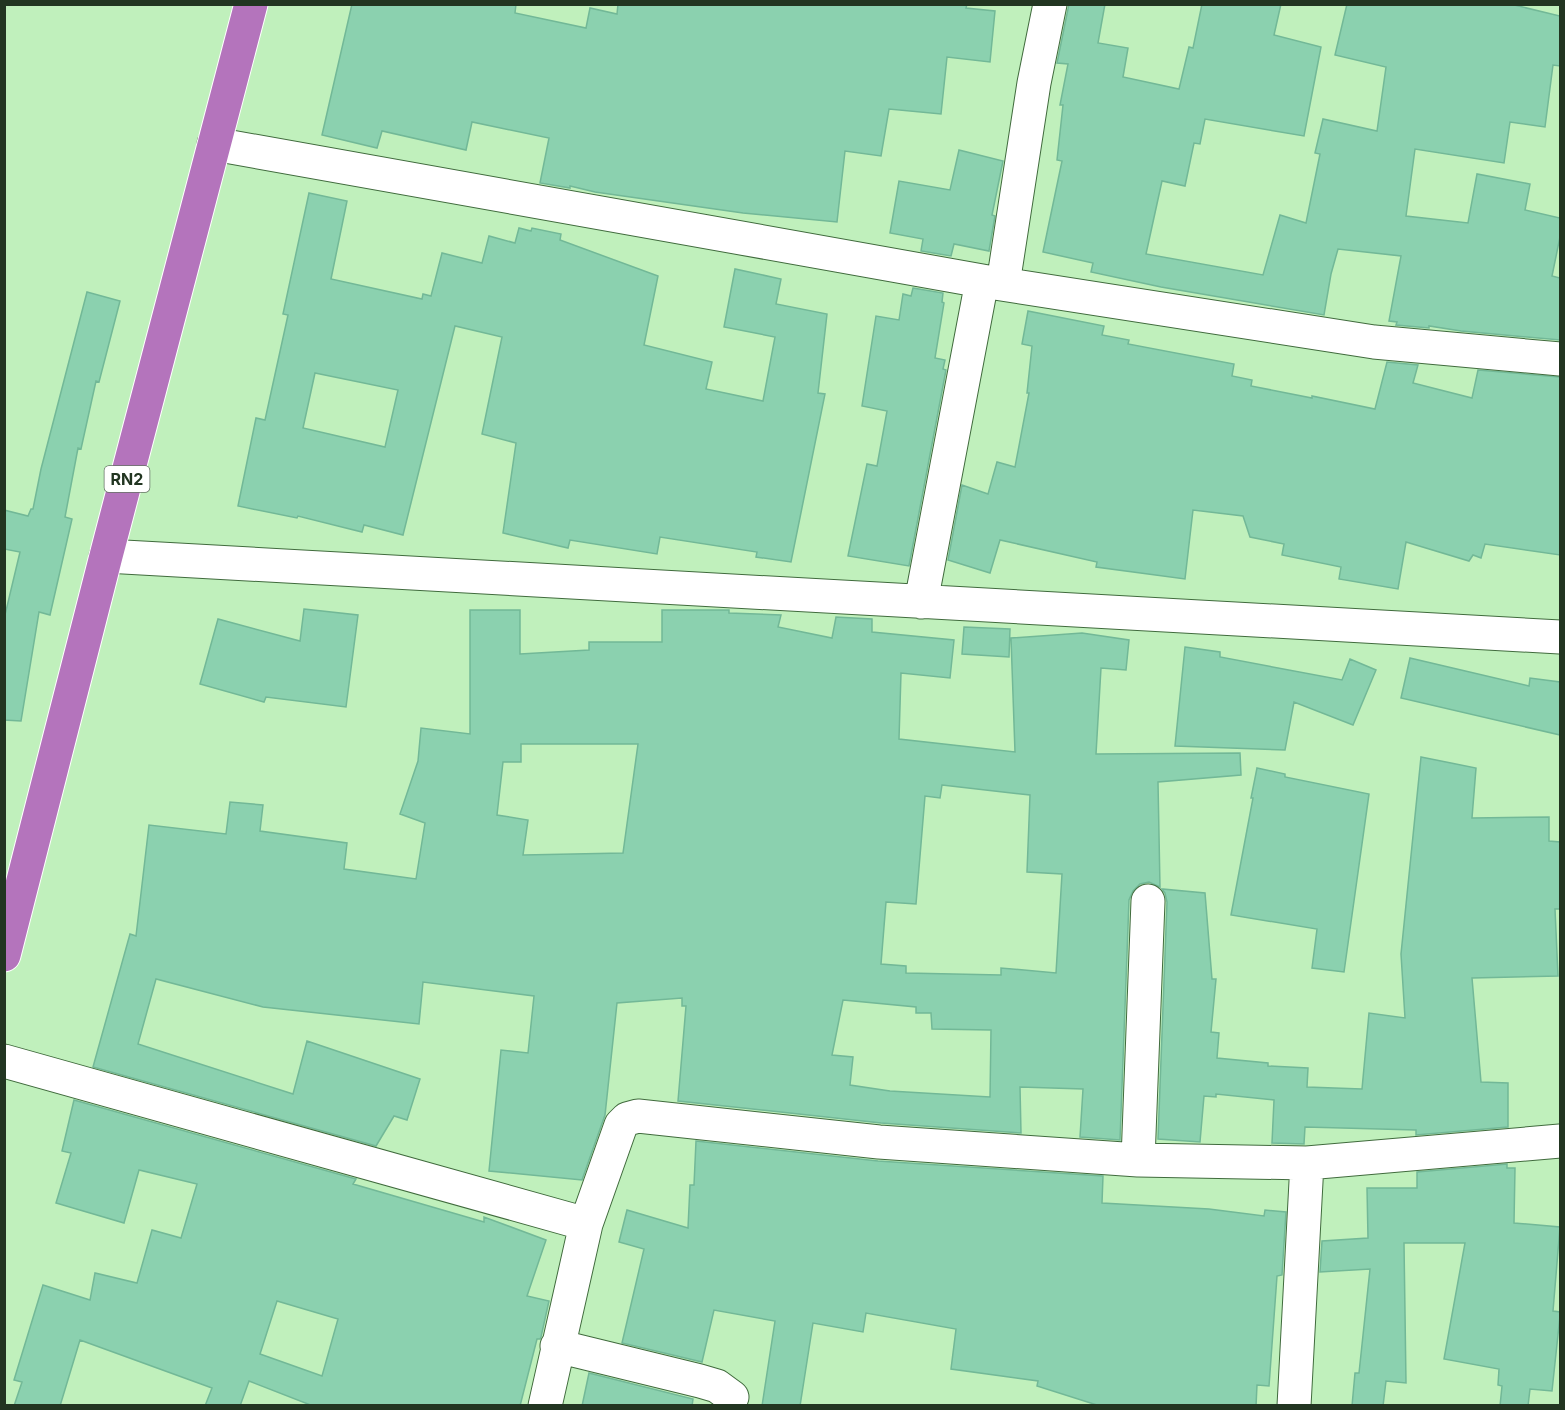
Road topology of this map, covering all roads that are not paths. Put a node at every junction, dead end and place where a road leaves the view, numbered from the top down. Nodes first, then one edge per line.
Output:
1 (251, 4) edge
2 (1050, 4) edge
3 (214, 144) junction
4 (992, 282) junction
5 (1560, 359) edge
6 (106, 556) junction
7 (921, 602) junction
8 (1560, 637) edge
9 (1148, 900) dead end
10 (4, 955) edge
11 (4, 1061) edge
12 (1560, 1141) edge
13 (1138, 1160) junction
14 (1307, 1163) junction
15 (586, 1224) junction
16 (557, 1346) junction
17 (732, 1397) dead end
18 (544, 1406) edge
19 (1294, 1406) edge

1 - 3 highway, RN2
2 - 4 street
3 - 4 street
3 - 6 highway, RN2
4 - 5 street
4 - 7 street
6 - 7 street
6 - 10 highway, RN2
7 - 8 street
9 - 13 street
11 - 15 street
12 - 14 street
13 - 14 street
13 - 15 street
14 - 19 street
15 - 16 street
16 - 17 street
16 - 18 street

